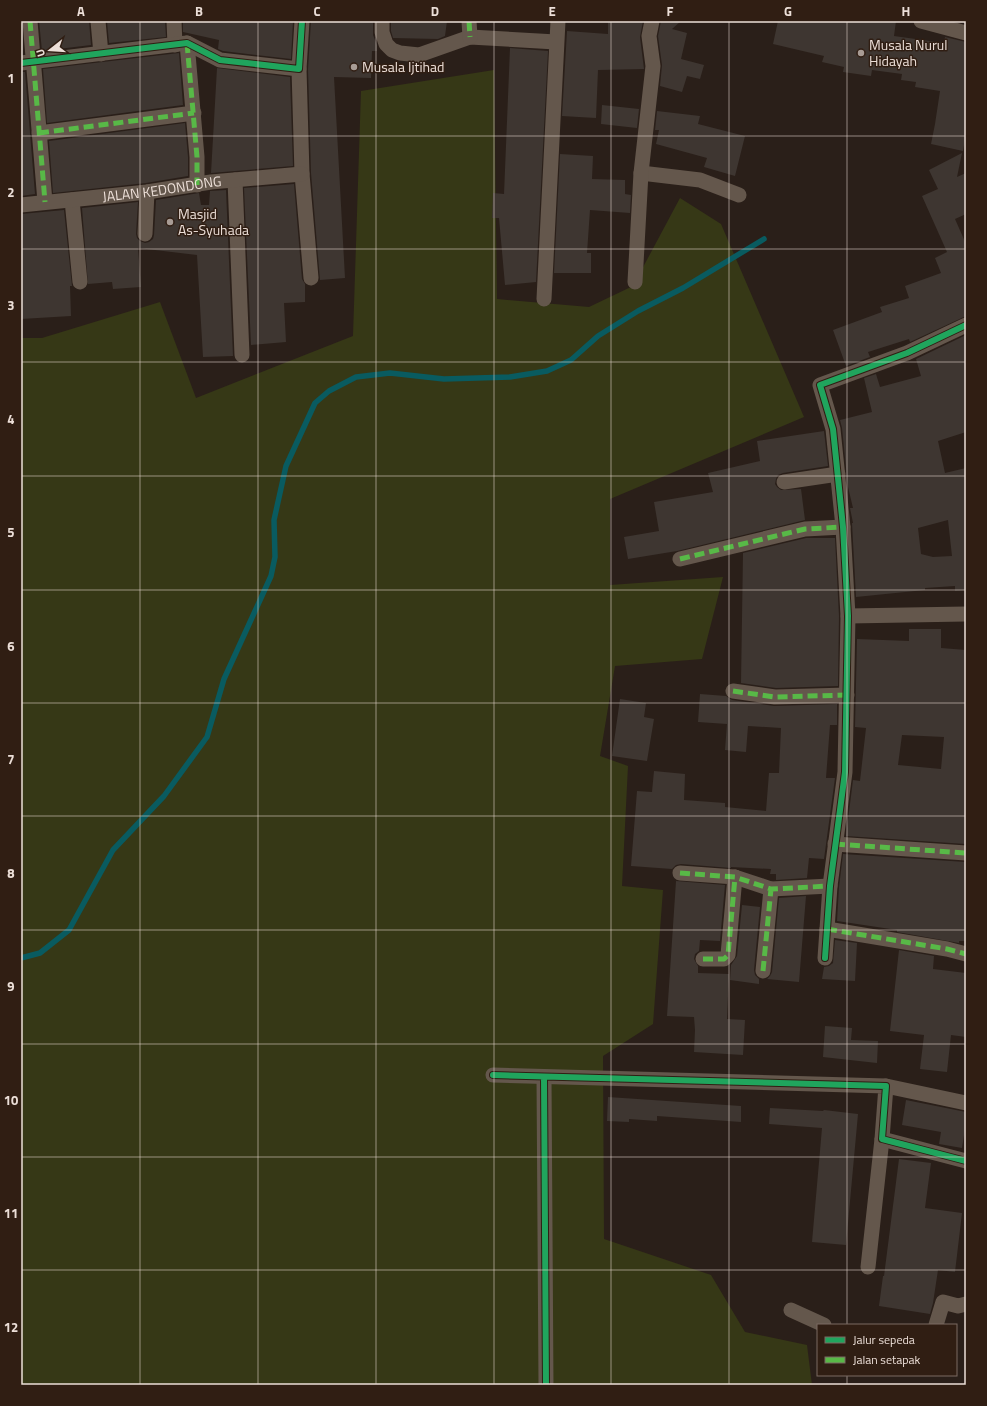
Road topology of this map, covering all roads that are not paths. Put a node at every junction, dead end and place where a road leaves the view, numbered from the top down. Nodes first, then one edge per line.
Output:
1 (30, 21) edge
2 (98, 21) edge
3 (174, 21) edge
4 (302, 21) edge
5 (382, 21) edge
6 (469, 21) edge
7 (558, 21) edge
8 (652, 21) edge
9 (920, 21) edge
10 (966, 33) edge
11 (470, 37) junction
12 (556, 42) junction
13 (181, 44) junction
14 (101, 54) junction
15 (27, 63) edge
16 (299, 70) junction
17 (194, 113) junction
18 (39, 133) junction
19 (641, 173) junction
20 (302, 174) junction
21 (235, 180) junction
22 (197, 185) junction
23 (147, 192) junction
24 (739, 195) dead end
25 (72, 200) junction
26 (45, 202) junction
27 (21, 205) edge
28 (145, 234) dead end
29 (311, 278) dead end
30 (80, 282) dead end
31 (635, 282) dead end
32 (544, 299) dead end
33 (966, 325) edge
34 (242, 355) dead end
35 (838, 474) junction
36 (784, 482) dead end
37 (843, 527) junction
38 (680, 559) dead end
39 (966, 614) edge
40 (848, 616) junction
41 (733, 691) dead end
42 (847, 695) junction
43 (835, 844) junction
44 (966, 853) edge
45 (680, 873) dead end
46 (735, 876) junction
47 (830, 886) junction
48 (771, 889) junction
49 (827, 929) junction
50 (966, 954) edge
51 (825, 958) dead end
52 (703, 959) dead end
53 (762, 971) dead end
54 (493, 1075) dead end
55 (544, 1077) junction
56 (886, 1086) junction
57 (966, 1103) edge
58 (882, 1139) junction
59 (966, 1161) edge
60 (868, 1267) dead end
61 (966, 1304) edge
62 (791, 1310) dead end
63 (822, 1324) edge
64 (936, 1324) edge
65 (546, 1385) edge

1 - 15 street
2 - 14 street
3 - 13 street
4 - 16 street
5 - 11 street
6 - 11 street
7 - 12 street
8 - 19 street
9 - 10 street
11 - 12 street
12 - 32 street
13 - 14 street
13 - 16 street
13 - 17 street
14 - 15 street
15 - 18 street
16 - 20 street
17 - 18 street
17 - 22 street
18 - 26 street
19 - 24 street
19 - 31 street
20 - 21 street, JALAN KEDONDONG
20 - 29 street
21 - 22 street, JALAN KEDONDONG
21 - 34 street
22 - 23 street, JALAN KEDONDONG
23 - 25 street, JALAN KEDONDONG
23 - 28 street
25 - 26 street, JALAN KEDONDONG
25 - 30 street
26 - 27 street, JALAN KEDONDONG
33 - 35 street
35 - 36 street
35 - 37 street
37 - 38 street
37 - 40 street
39 - 40 street
40 - 42 street
41 - 42 street
42 - 43 street
43 - 44 street
43 - 47 street
45 - 46 street
46 - 48 street
46 - 52 street
47 - 48 street
47 - 49 street
48 - 53 street
49 - 50 street
49 - 51 street
54 - 55 street
55 - 56 street
55 - 65 street
56 - 57 street
56 - 58 street
58 - 59 street
58 - 60 street
61 - 64 street
62 - 63 street

